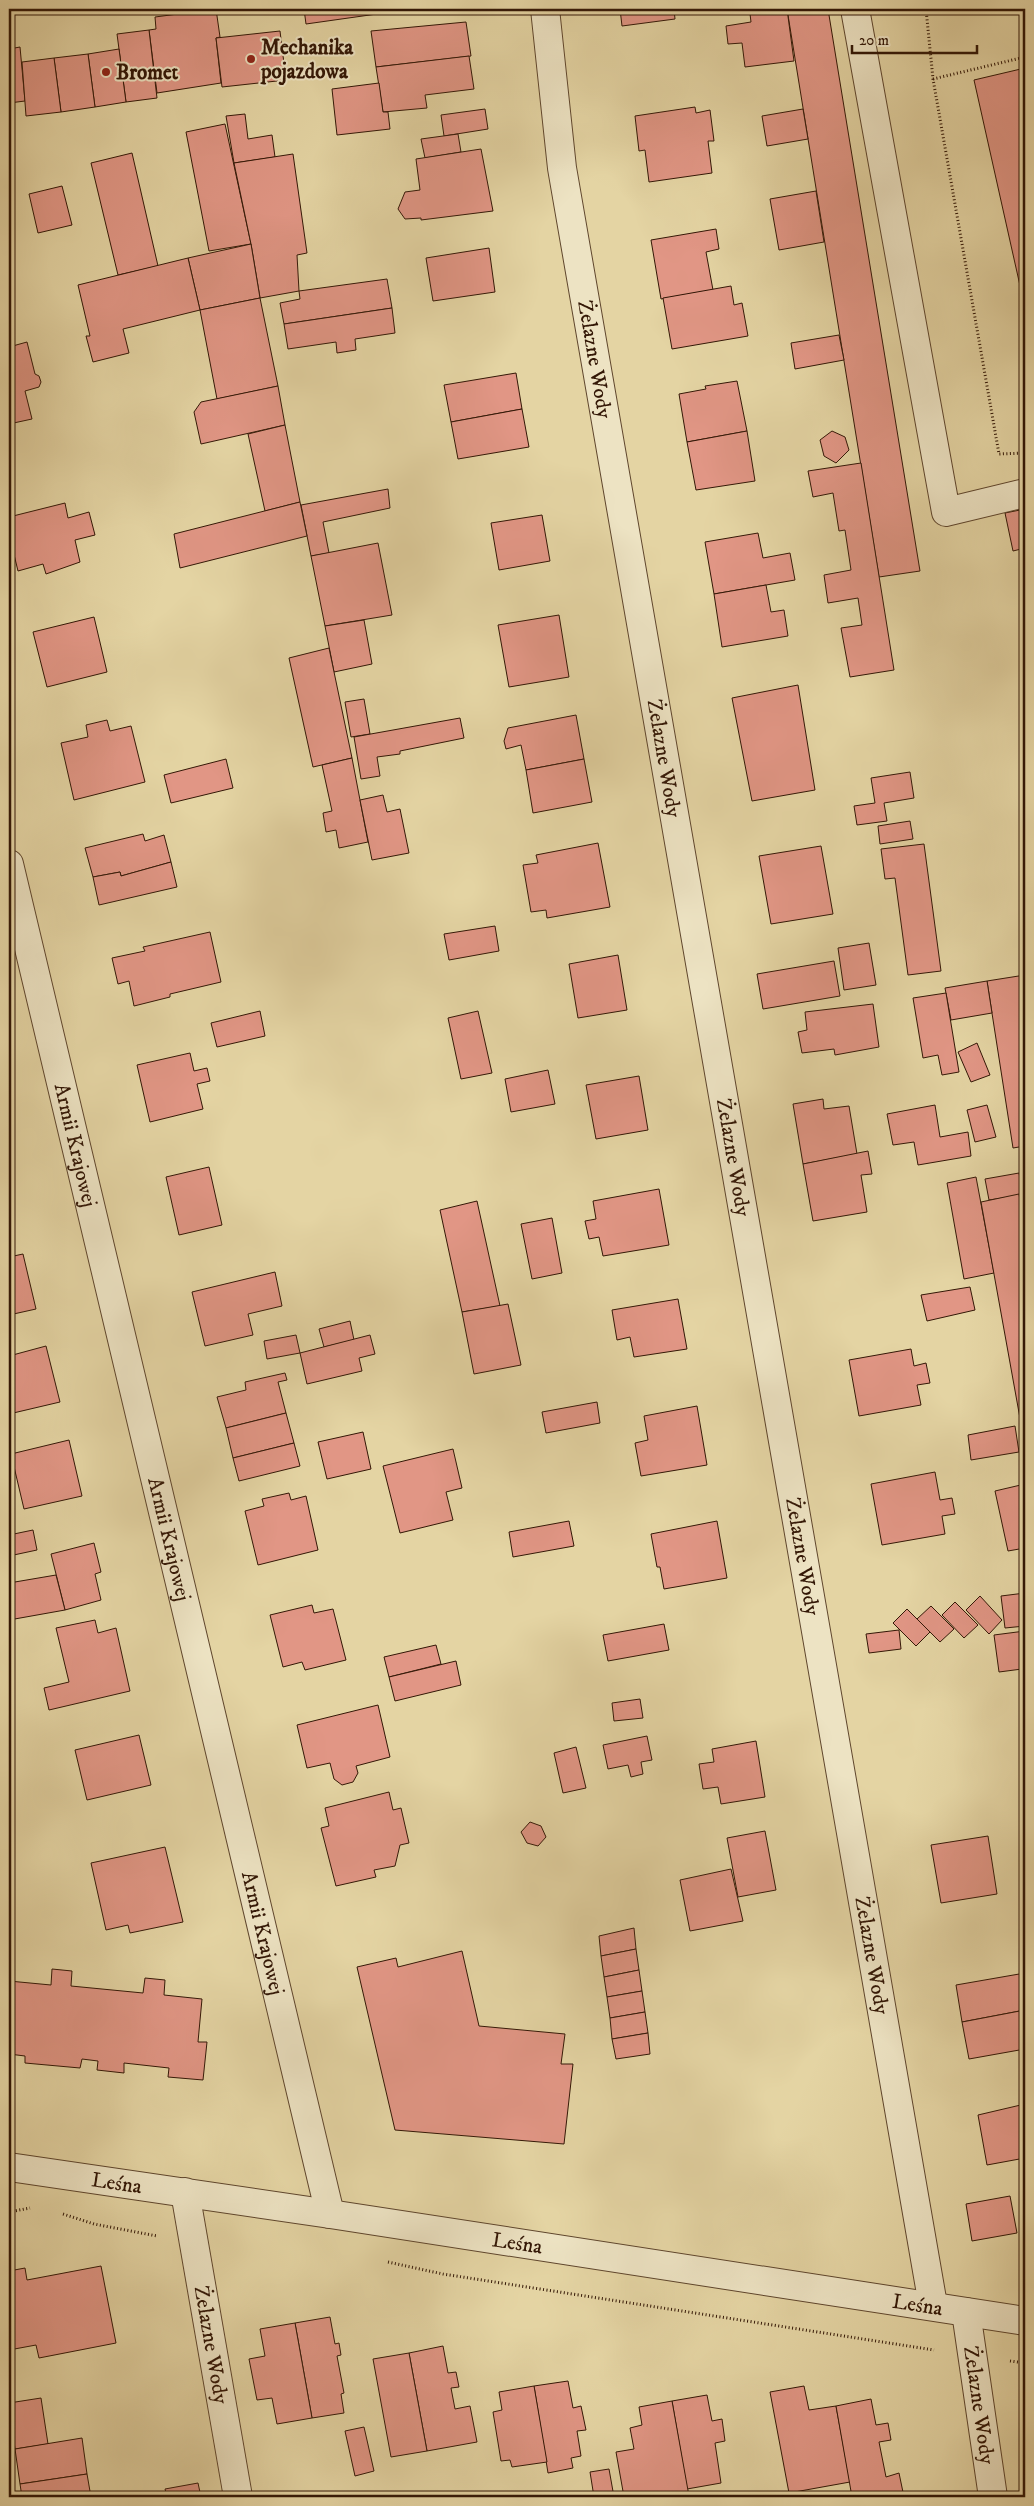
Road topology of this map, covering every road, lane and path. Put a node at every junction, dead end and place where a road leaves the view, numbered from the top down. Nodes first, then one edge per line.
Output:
1 (545, 9) edge
2 (855, 9) edge
3 (926, 9) edge
4 (1025, 57) edge
5 (933, 79) junction
6 (1025, 453) edge
7 (1025, 493) edge
8 (9, 864) edge
9 (9, 2167) edge
10 (185, 2192) junction
11 (35, 2207) dead end
12 (9, 2212) edge
13 (61, 2213) dead end
14 (330, 2214) junction
15 (194, 2244) junction
16 (387, 2262) dead end
17 (933, 2305) junction
18 (966, 2312) junction
19 (1025, 2321) edge
20 (971, 2355) junction
21 (1025, 2363) edge
22 (238, 2497) edge
23 (993, 2497) edge

1 - 17 street, Żelazne Wody
2 - 7 street
3 - 5 path
4 - 5 path
5 - 6 path
8 - 14 street, Armii Krajowej
9 - 10 street, Leśna
10 - 14 street, Leśna
10 - 15 street, Żelazne Wody
11 - 12 path
13 - 15 path
14 - 17 street, Leśna
15 - 22 street, Żelazne Wody
16 - 20 path
17 - 18 street, Leśna
18 - 19 street, Leśna
18 - 20 street, Żelazne Wody
20 - 21 path
20 - 23 street, Żelazne Wody

